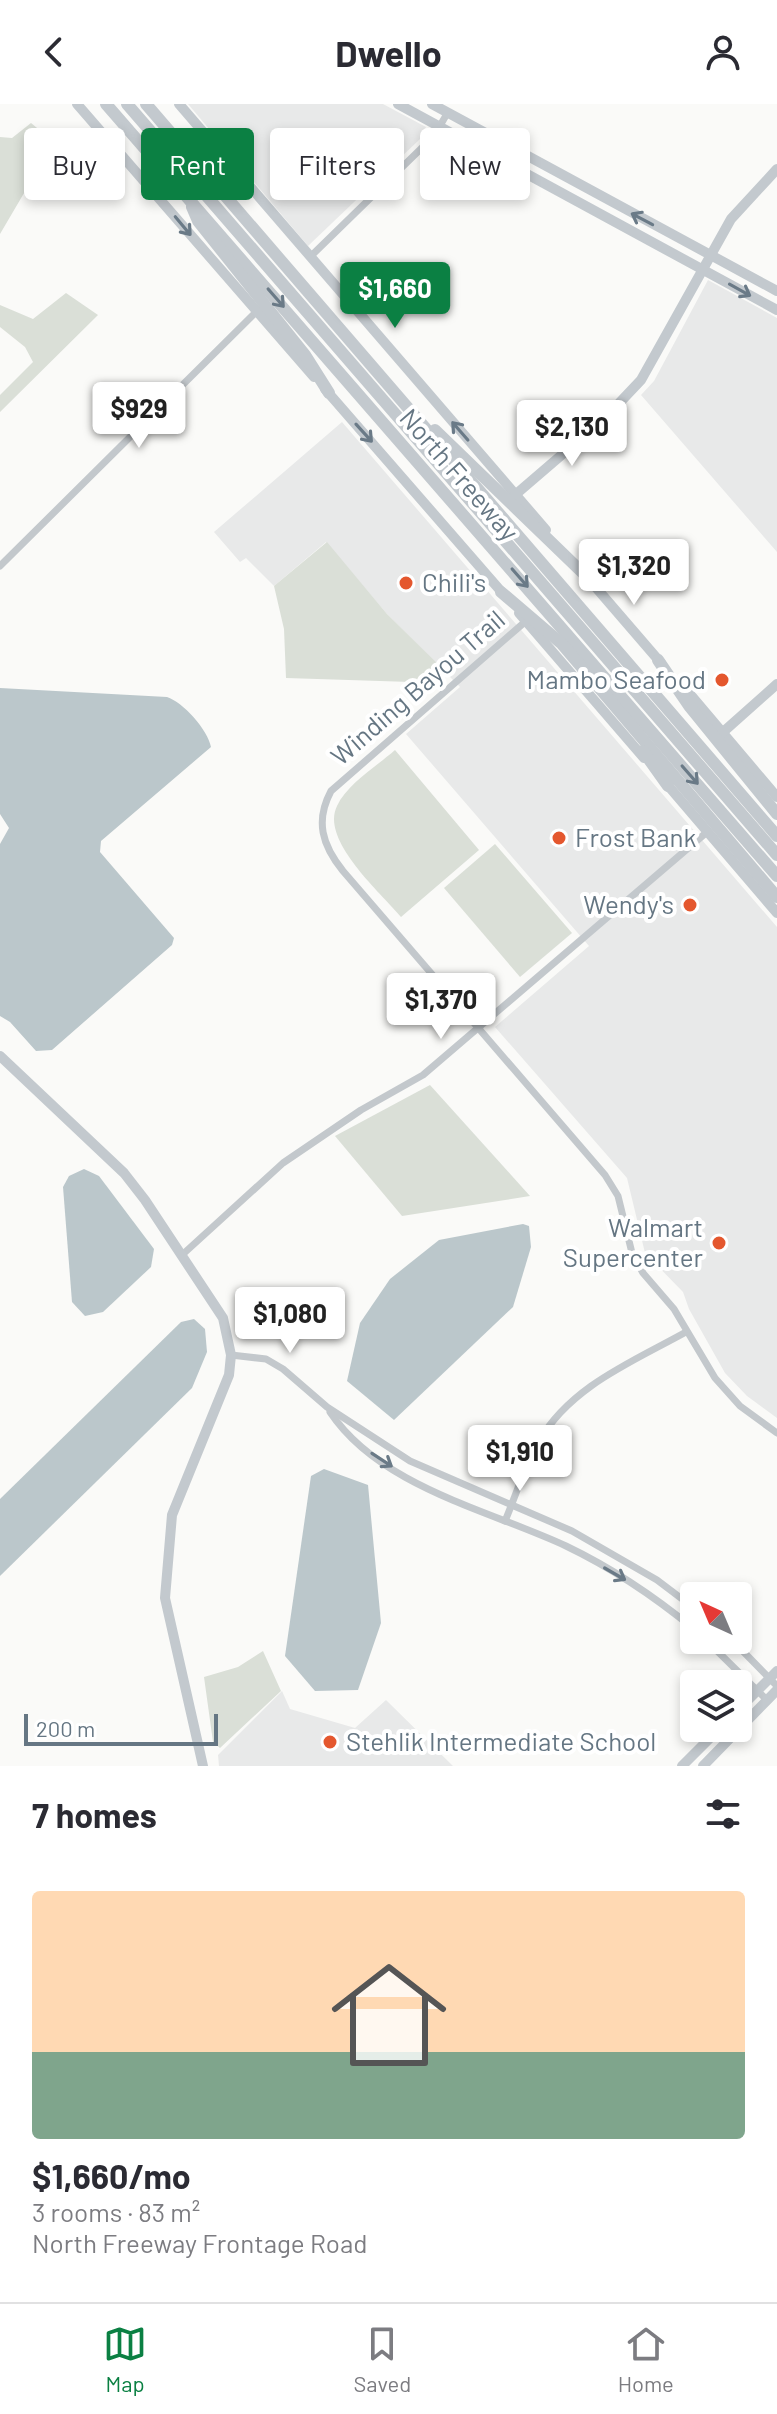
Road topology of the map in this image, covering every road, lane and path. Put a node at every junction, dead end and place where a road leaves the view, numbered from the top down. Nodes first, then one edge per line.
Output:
1 (77, 104) edge
2 (106, 104) edge
3 (127, 104) edge
4 (179, 104) edge
5 (398, 104) edge
6 (432, 104) edge
7 (151, 108) edge
8 (448, 112) junction
9 (440, 127) junction
10 (141, 143) edge
11 (532, 159) joint
12 (777, 169) edge
13 (530, 176) edge
14 (570, 180) junction
15 (563, 194) junction
16 (190, 200) edge
17 (191, 200) edge
18 (310, 257) junction
19 (710, 257) junction
20 (703, 270) junction
21 (777, 291) edge
22 (777, 310) edge
23 (256, 312) junction
24 (329, 393) junction
25 (419, 421) junction
26 (515, 495) junction
27 (0, 566) edge
28 (585, 575) junction
29 (501, 592) junction
30 (526, 621) junction
31 (658, 660) junction
32 (595, 684) junction
33 (777, 684) edge
34 (722, 733) junction
35 (668, 786) junction
36 (775, 806) edge
37 (707, 832) junction
38 (777, 836) edge
39 (777, 855) edge
40 (777, 876) edge
41 (777, 897) edge
42 (777, 913) edge
43 (480, 1029) junction
44 (0, 1056) edge
45 (182, 1255) junction
46 (686, 1332) junction
47 (231, 1355) junction
48 (327, 1407) junction
49 (777, 1433) edge
50 (512, 1506) junction
51 (505, 1521) junction
52 (572, 1531) junction
53 (566, 1546) junction
54 (680, 1598) edge
55 (680, 1618) edge
56 (721, 1654) edge
57 (747, 1654) edge
58 (775, 1681) edge
59 (758, 1690) junction
60 (752, 1696) edge
61 (767, 1700) junction
62 (706, 1742) edge
63 (203, 1766) edge
64 (682, 1766) edge
65 (703, 1766) edge

1 -> 23 main road
2 - 10 highway, North Freeway
3 - 39 highway, North Freeway
4 - 18 main road
5 - 9 main road
6 - 8 main road
7 - 25 highway, North Freeway
8 - 9 street
8 - 11 main road
9 - 18 street
11 - 14 main road
12 - 19 main road
13 - 15 main road
14 - 15 main road
19 -> 14 main road
15 - 20 main road
16 - 24 highway
17 -> 40 highway, North Freeway
26 -> 18 main road
19 - 20 main road
19 - 21 main road
20 -> 22 main road
20 - 26 main road
23 - 24 main road
23 - 27 street
24 -> 29 main road
25 - 28 highway
25 - 38 highway, North Freeway
26 - 28 main road
28 - 31 main road
29 - 30 main road
29 - 32 highway
30 - 35 main road
30 - 43 street, Winding Bayou Trail
31 - 34 main road
31 - 36 highway
32 - 35 highway
32 - 41 highway
33 - 34 main road
34 - 36 main road
35 - 37 main road
37 - 42 main road
37 - 43 street
43 - 45 street
43 - 46 street, Winding Bayou Trail
44 - 45 main road
45 - 47 main road
46 - 49 street, Winding Bayou Trail
46 - 50 street
47 - 48 street
47 - 63 main road
48 - 50 street
48 -> 51 street
50 - 51 street
50 - 52 street
51 - 53 street
52 - 53 street
52 - 54 street
53 -> 55 street
56 - 59 street
57 - 58 street
58 - 59 main road
58 - 61 main road
59 - 60 main road
59 - 61 street
61 - 65 main road
62 - 64 main road

